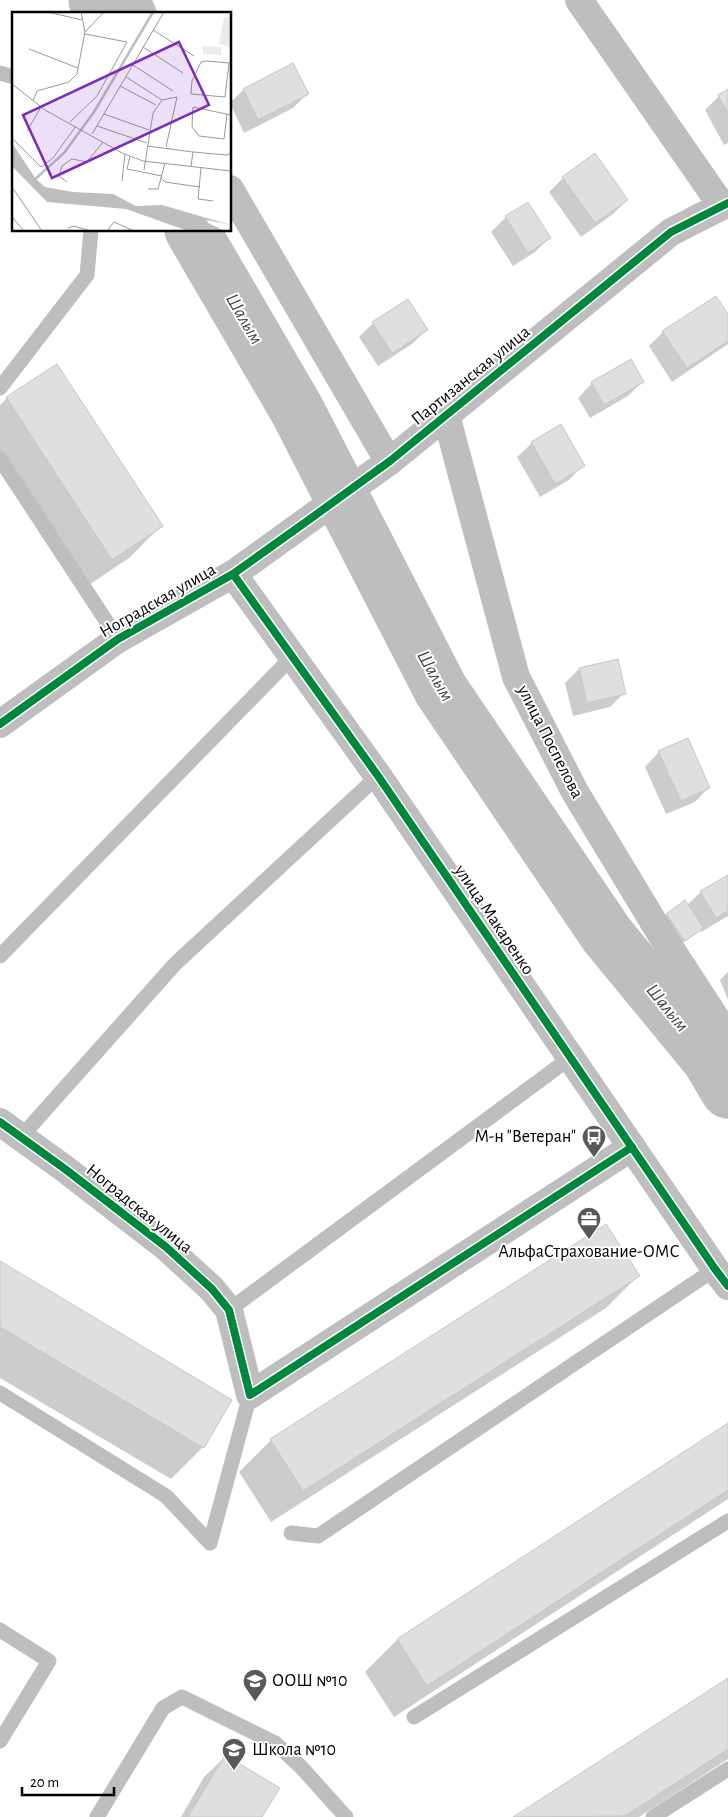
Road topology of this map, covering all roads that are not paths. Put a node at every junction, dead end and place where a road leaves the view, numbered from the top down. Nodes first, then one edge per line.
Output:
1 (137, 0) edge
2 (578, 0) edge
3 (142, 12) edge
4 (231, 191) edge
5 (725, 205) edge
6 (91, 231) edge
7 (0, 388) edge
8 (446, 415) junction
9 (0, 459) edge
10 (389, 462) junction
11 (233, 574) junction
12 (118, 640) junction
13 (293, 656) junction
14 (0, 724) edge
15 (378, 776) junction
16 (0, 956) edge
17 (728, 1037) edge
18 (570, 1058) junction
19 (10, 1129) edge
20 (632, 1147) junction
21 (721, 1278) edge
22 (229, 1310) junction
23 (0, 1393) edge
24 (250, 1396) junction
25 (728, 1521) edge
26 (291, 1533) dead end
27 (0, 1630) edge
28 (414, 1717) dead end
29 (0, 1741) edge
30 (728, 1770) edge
31 (97, 1817) edge
32 (346, 1817) edge
33 (653, 1817) edge

1 - 3 street
2 - 5 street
4 - 10 street
5 - 8 street, Партизанская улица
6 - 7 lane
8 - 10 street, Партизанская улица
8 - 17 street, улица Поспелова
9 - 12 lane
10 - 11 street, Партизанская улица
11 - 12 street, Ноградская улица
11 - 13 street, улица Макаренко
12 - 14 street, Ноградская улица
13 - 15 street, улица Макаренко
13 - 16 lane
15 - 18 street, улица Макаренко
15 - 19 lane
18 - 20 street, улица Макаренко
18 - 22 lane
19 - 22 street, Ноградская улица
20 - 21 street, улица Макаренко
20 - 24 street
21 - 26 lane
22 - 24 street, Ноградская улица
23 - 24 lane
25 - 28 lane
27 - 29 lane
30 - 33 lane
31 - 32 lane

